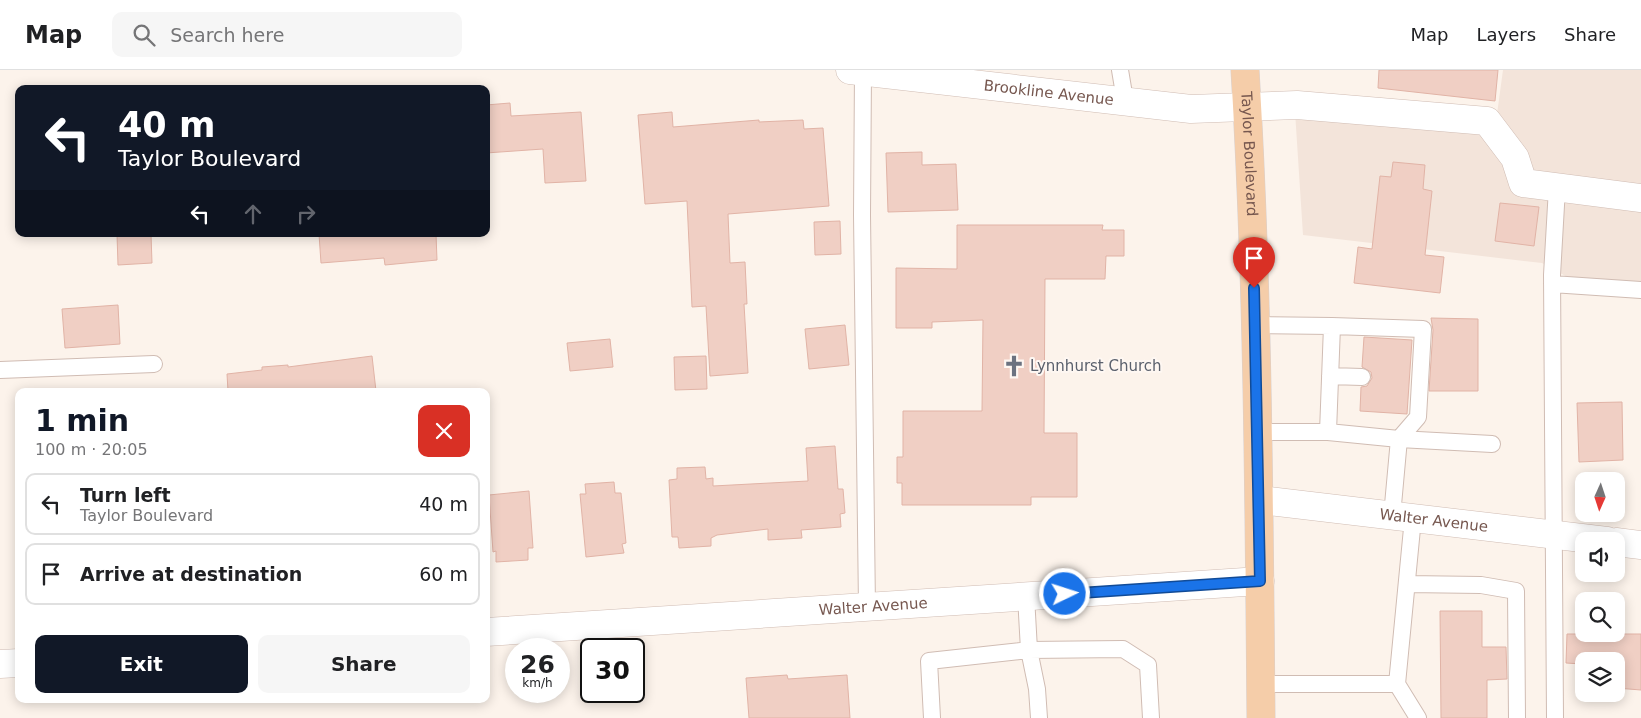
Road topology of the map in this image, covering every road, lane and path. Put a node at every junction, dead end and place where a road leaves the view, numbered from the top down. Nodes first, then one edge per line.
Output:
1 (1120, 70) edge
2 (1245, 70) edge
3 (857, 71) edge
4 (1125, 100) junction
5 (1247, 107) junction
6 (1557, 188) junction
7 (1641, 198) edge
8 (1552, 284) junction
9 (1641, 290) edge
10 (1255, 325) junction
11 (1332, 326) junction
12 (154, 364) dead end
13 (0, 370) edge
14 (1330, 376) junction
15 (1362, 377) dead end
16 (1258, 432) junction
17 (1328, 432) junction
18 (1399, 439) junction
19 (1492, 444) dead end
20 (1260, 500) junction
21 (1402, 517) junction
22 (1555, 535) junction
23 (1575, 537) edge
24 (1625, 543) edge
25 (1641, 545) edge
26 (1260, 581) junction
27 (1406, 584) junction
28 (1026, 596) junction
29 (868, 607) junction
30 (490, 632) edge
31 (1029, 650) junction
32 (15, 663) edge
33 (0, 664) edge
34 (1261, 684) junction
35 (1396, 684) junction
36 (932, 718) edge
37 (1039, 718) edge
38 (1151, 718) edge
39 (1261, 718) edge
40 (1418, 718) edge
41 (1517, 718) edge
42 (1555, 718) edge

1 - 4 lane
2 - 5 main road, Taylor Boulevard
3 - 4 street, Brookline Avenue
3 - 29 lane
4 - 5 street, Brookline Avenue
5 - 6 street, Brookline Avenue
5 - 10 main road, Taylor Boulevard
6 - 7 street
6 - 8 lane
8 - 9 lane
8 - 22 lane
10 - 11 lane
10 - 16 main road, Taylor Boulevard
11 - 14 lane
11 - 18 lane
12 - 13 lane
14 - 15 lane
14 - 17 lane
16 - 17 lane
16 - 20 main road, Taylor Boulevard
17 - 18 lane
18 - 19 lane
18 - 21 lane
20 - 21 street, Walter Avenue
20 - 26 main road, Taylor Boulevard
21 - 22 street, Walter Avenue
21 - 27 lane
22 - 23 street, Walter Avenue
22 - 42 lane
24 - 25 street
26 - 28 street, Walter Avenue
26 - 34 main road, Taylor Boulevard
27 - 35 lane
27 - 41 lane
28 - 29 street, Walter Avenue
28 - 31 lane
29 - 30 street, Walter Avenue
31 - 36 lane
31 - 37 lane
31 - 38 lane
32 - 33 street
34 - 35 lane
34 - 39 main road, Taylor Boulevard
35 - 40 lane

